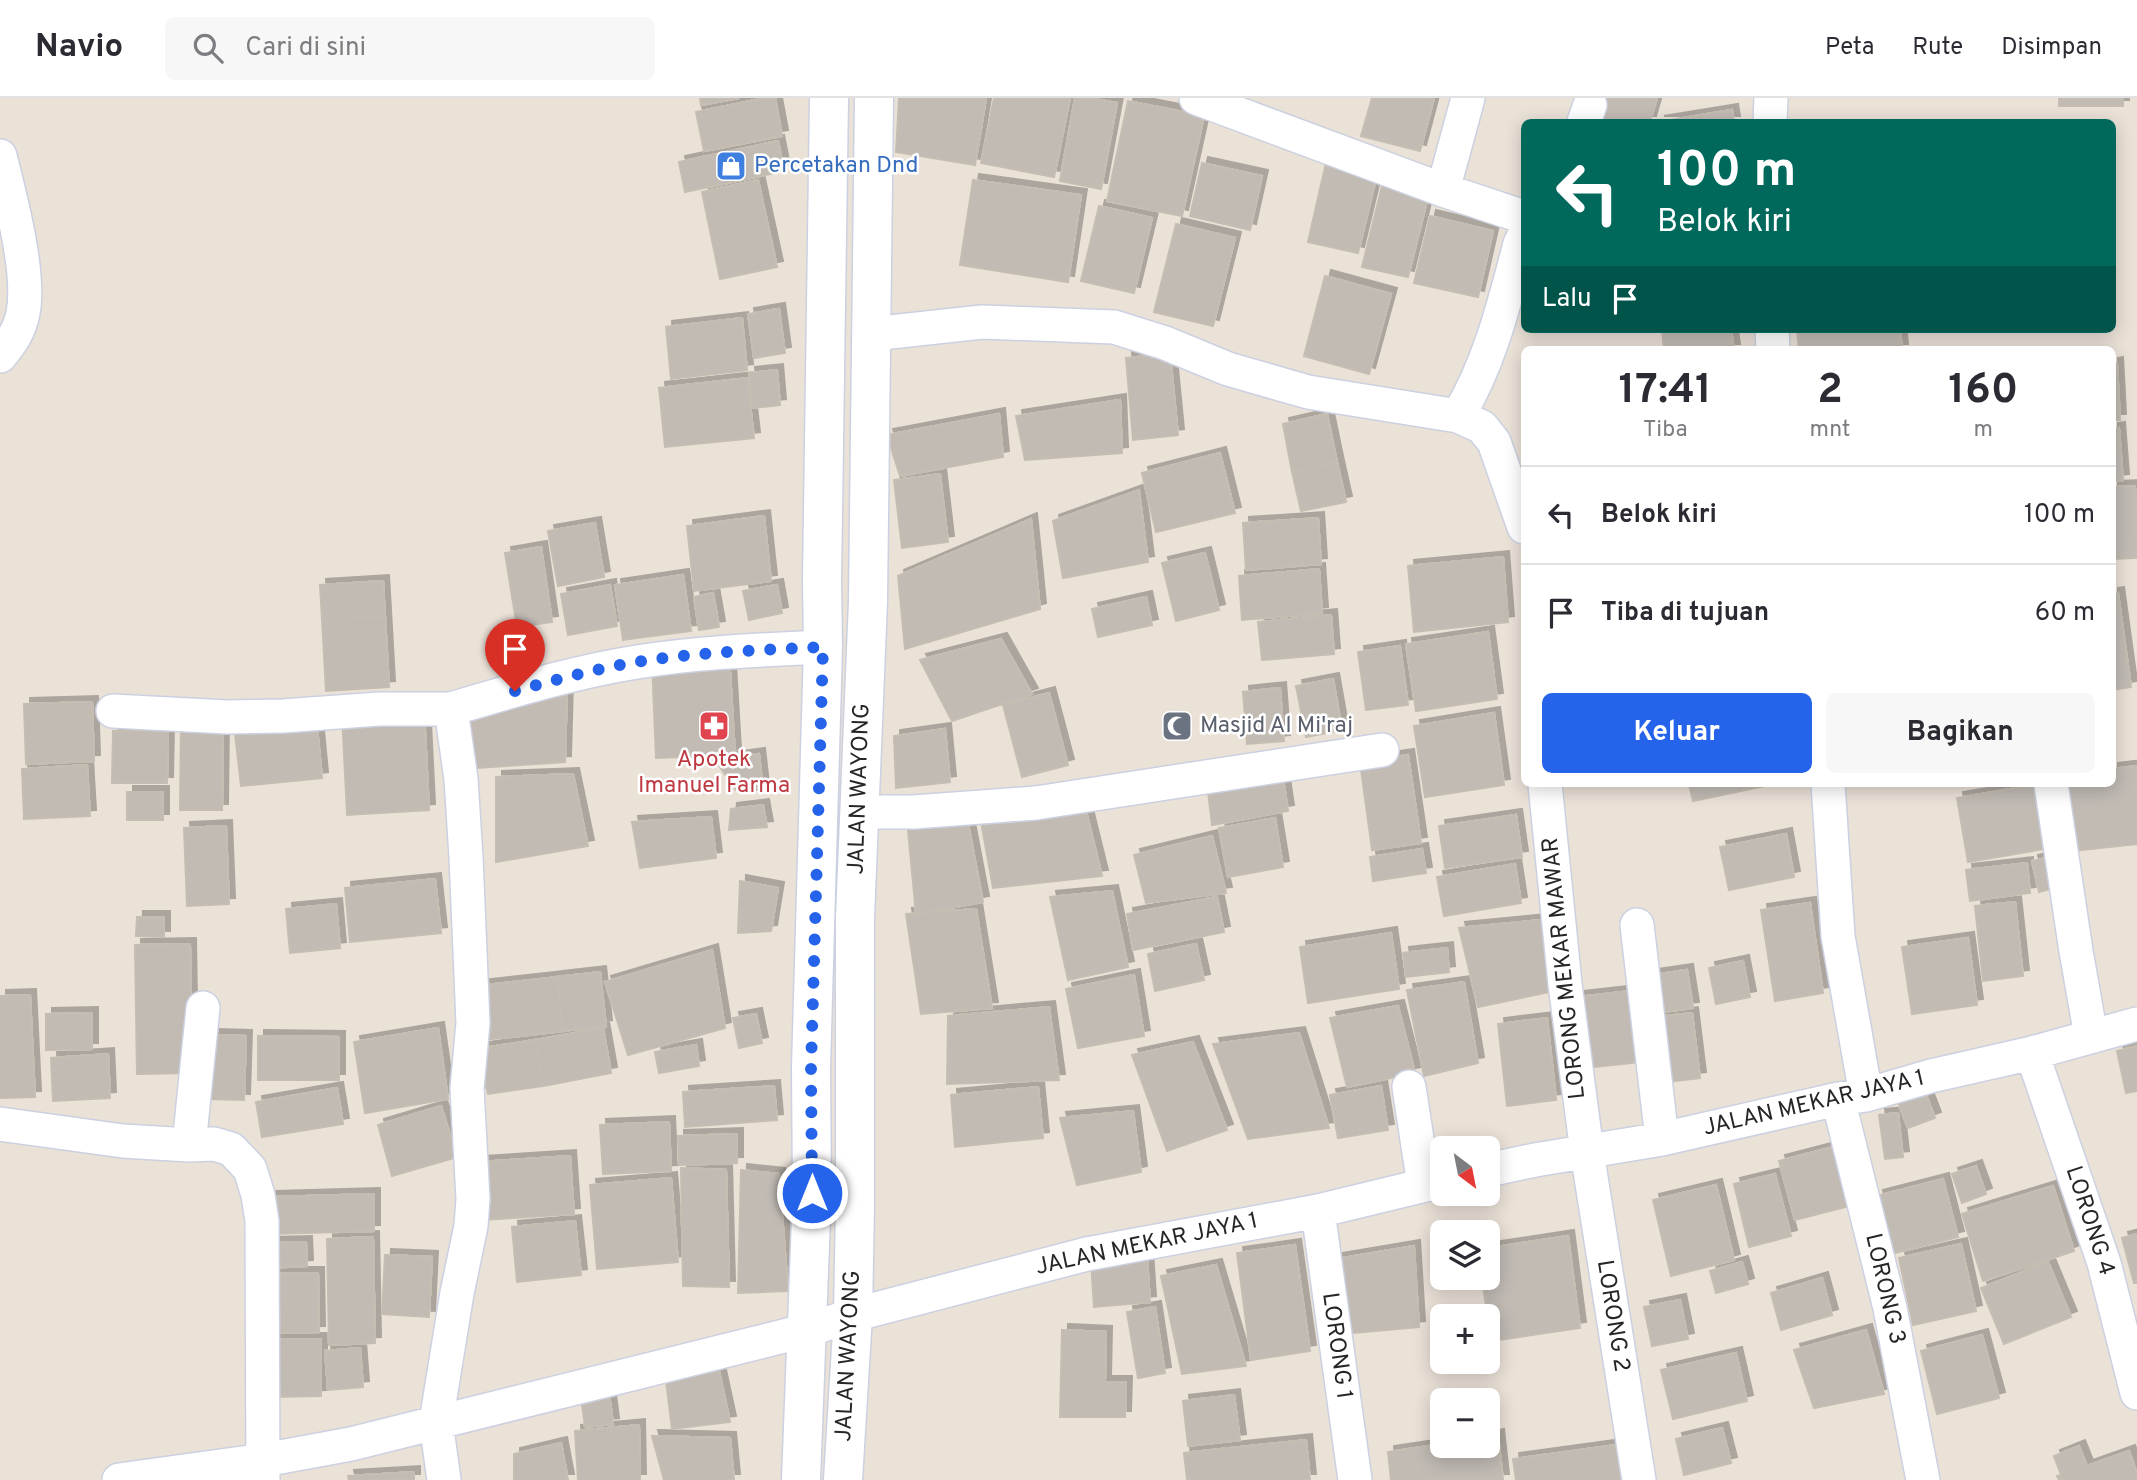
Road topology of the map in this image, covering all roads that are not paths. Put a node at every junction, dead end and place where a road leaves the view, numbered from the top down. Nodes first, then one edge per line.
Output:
1 (1196, 98) edge
2 (1468, 98) edge
3 (1771, 98) edge
4 (829, 112) edge
5 (874, 113) edge
6 (1770, 119) edge
7 (0, 156) edge
8 (1443, 190) junction
9 (1521, 216) edge
10 (1521, 242) edge
11 (872, 334) junction
12 (0, 356) edge
13 (1458, 416) junction
14 (1521, 518) edge
15 (823, 647) junction
16 (451, 709) junction
17 (113, 711) dead end
18 (1382, 750) dead end
19 (1545, 787) edge
20 (1828, 787) edge
21 (2051, 787) edge
22 (858, 812) junction
23 (1637, 925) dead end
24 (203, 1008) dead end
25 (2137, 1024) edge
26 (2091, 1036) junction
27 (2032, 1053) junction
28 (1409, 1087) dead end
29 (1852, 1097) junction
30 (0, 1124) edge
31 (1662, 1139) junction
32 (189, 1145) junction
33 (1587, 1152) junction
34 (1500, 1167) edge
35 (1430, 1171) edge
36 (1430, 1184) edge
37 (1318, 1211) junction
38 (853, 1315) junction
39 (808, 1330) junction
40 (2137, 1393) edge
41 (436, 1422) junction
42 (263, 1470) edge
43 (119, 1480) edge
44 (444, 1480) edge
45 (801, 1480) edge
46 (843, 1480) edge
47 (1354, 1480) edge
48 (1639, 1480) edge
49 (1923, 1480) edge

1 - 8 street
2 - 8 street
3 - 6 street
4 - 5 street
4 - 15 street, JALAN WAYONG
5 - 11 street, JALAN WAYONG
7 - 12 street
8 - 9 street
10 - 13 street
11 - 13 street
11 - 22 street, JALAN WAYONG
13 - 14 street
15 - 16 street
15 - 39 street, JALAN WAYONG
16 - 17 street
16 - 41 street
18 - 22 street
19 - 33 street, LORONG MEKAR MAWAR
20 - 29 street, LORONG 3
21 - 26 street
22 - 38 street, JALAN WAYONG
23 - 31 street
24 - 32 street
25 - 26 street, JALAN MEKAR JAYA 1
26 - 27 street, JALAN MEKAR JAYA 1
27 - 29 street, JALAN MEKAR JAYA 1
27 - 40 street, LORONG 4
28 - 35 street
29 - 31 street, JALAN MEKAR JAYA 1
29 - 49 street, LORONG 3
30 - 32 street
31 - 33 street, JALAN MEKAR JAYA 1
32 - 42 street
33 - 34 street, JALAN MEKAR JAYA 1
33 - 48 street, LORONG 2
36 - 37 street, JALAN MEKAR JAYA 1
37 - 38 street, JALAN MEKAR JAYA 1
37 - 47 street, LORONG 1
38 - 39 street, JALAN MEKAR JAYA 1
38 - 46 street, JALAN WAYONG
39 - 41 street, JALAN MEKAR JAYA 1
39 - 45 street, JALAN WAYONG
41 - 42 street, JALAN MEKAR JAYA 1
41 - 44 street
42 - 43 street, JALAN MEKAR JAYA 1

